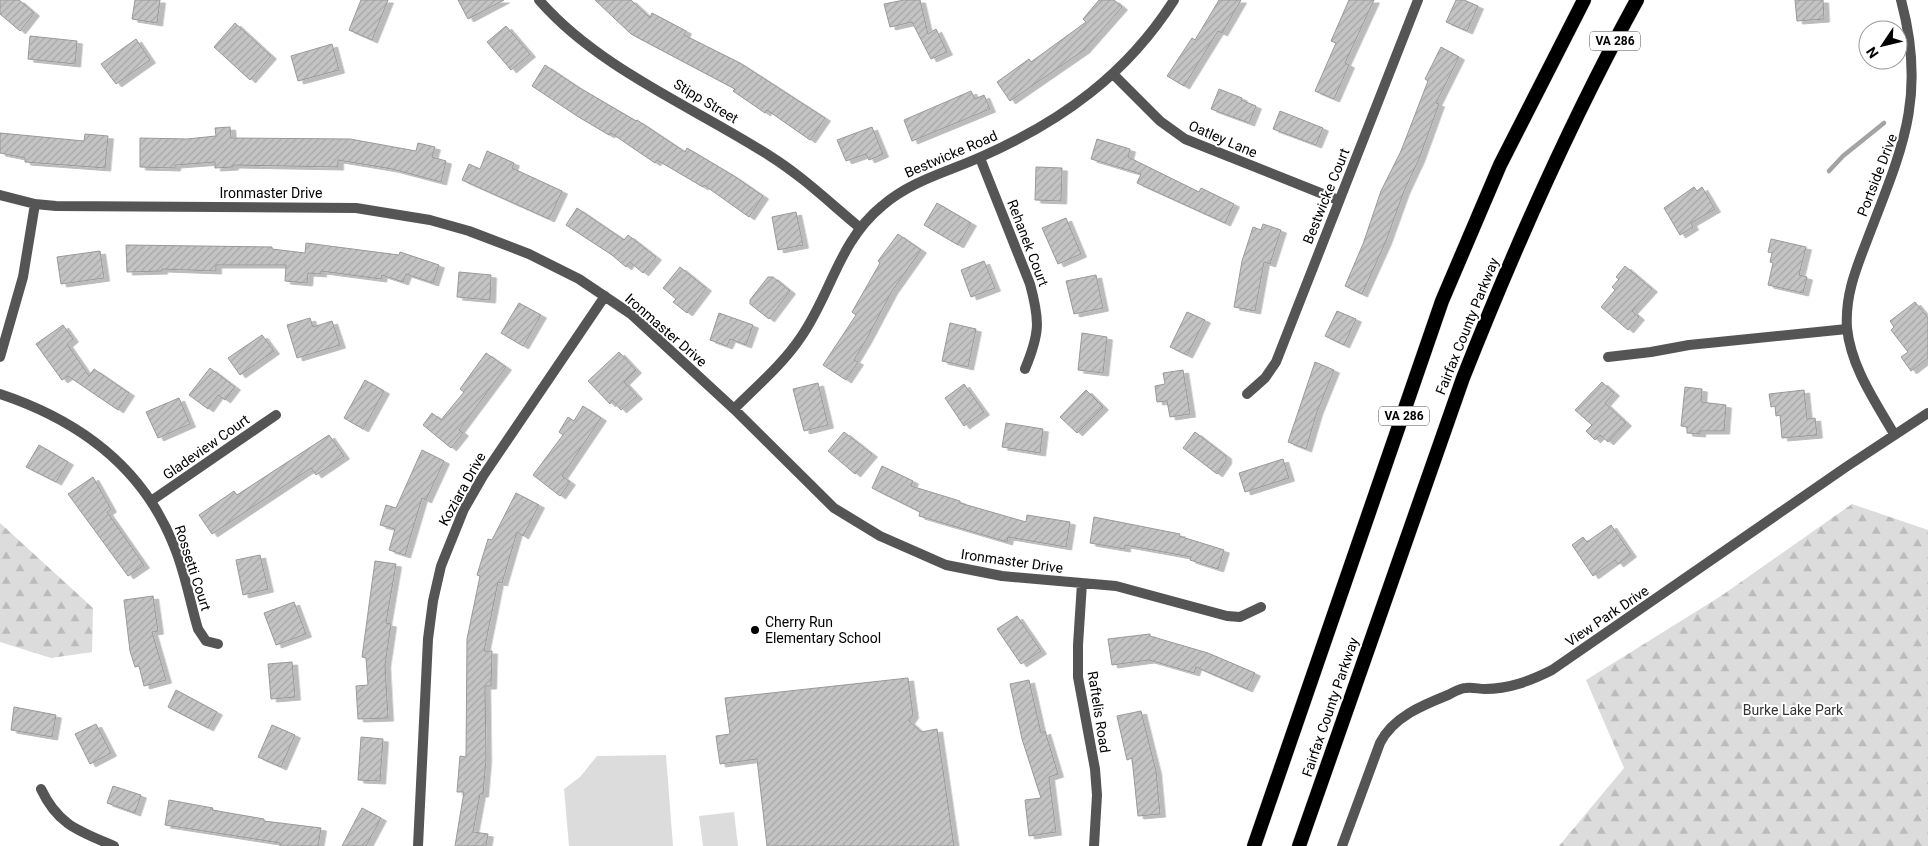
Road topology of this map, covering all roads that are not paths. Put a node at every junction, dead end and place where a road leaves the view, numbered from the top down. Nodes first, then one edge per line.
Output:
1 (539, 0) edge
2 (1174, 0) edge
3 (1418, 0) edge
4 (1584, 0) edge
5 (1637, 0) edge
6 (1901, 0) edge
7 (1114, 75) junction
8 (980, 158) junction
9 (0, 195) edge
10 (1338, 200) junction
11 (36, 204) junction
12 (859, 227) junction
13 (605, 296) junction
14 (1848, 329) junction
15 (0, 357) edge
16 (1608, 357) dead end
17 (1025, 369) dead end
18 (0, 394) edge
19 (1247, 394) dead end
20 (734, 409) junction
21 (1928, 413) edge
22 (276, 415) dead end
23 (1894, 434) junction
24 (151, 501) junction
25 (1082, 583) junction
26 (1261, 608) dead end
27 (218, 644) dead end
28 (41, 789) dead end
29 (114, 846) edge
30 (418, 846) edge
31 (1094, 846) edge
32 (1254, 846) edge
33 (1299, 846) edge
34 (1342, 846) edge

1 - 12 street, Stipp Street
2 - 7 street, Bestwicke Road
3 - 10 street, Bestwicke Court
4 - 32 highway, Fairfax County Parkway / VA 286
5 - 33 highway, Fairfax County Parkway / VA 286
6 - 14 street, Portside Drive
7 - 8 street, Bestwicke Road
7 - 10 street, Oatley Lane
8 - 12 street, Bestwicke Road
8 - 17 street, Rehanek Court
9 - 11 street, Ironmaster Drive
10 - 19 street, Bestwicke Court
11 - 13 street, Ironmaster Drive
11 - 15 street
12 - 20 street, Bestwicke Road
13 - 20 street, Ironmaster Drive
13 - 30 street, Koziara Drive
14 - 16 street
14 - 23 street, Portside Drive
18 - 24 street, Rossetti Court
20 - 25 street, Ironmaster Drive
21 - 23 street, View Park Drive
22 - 24 street, Gladeview Court
23 - 34 street, View Park Drive
24 - 27 street, Rossetti Court
25 - 26 street, Ironmaster Drive
25 - 31 street, Raftelis Road
28 - 29 street

